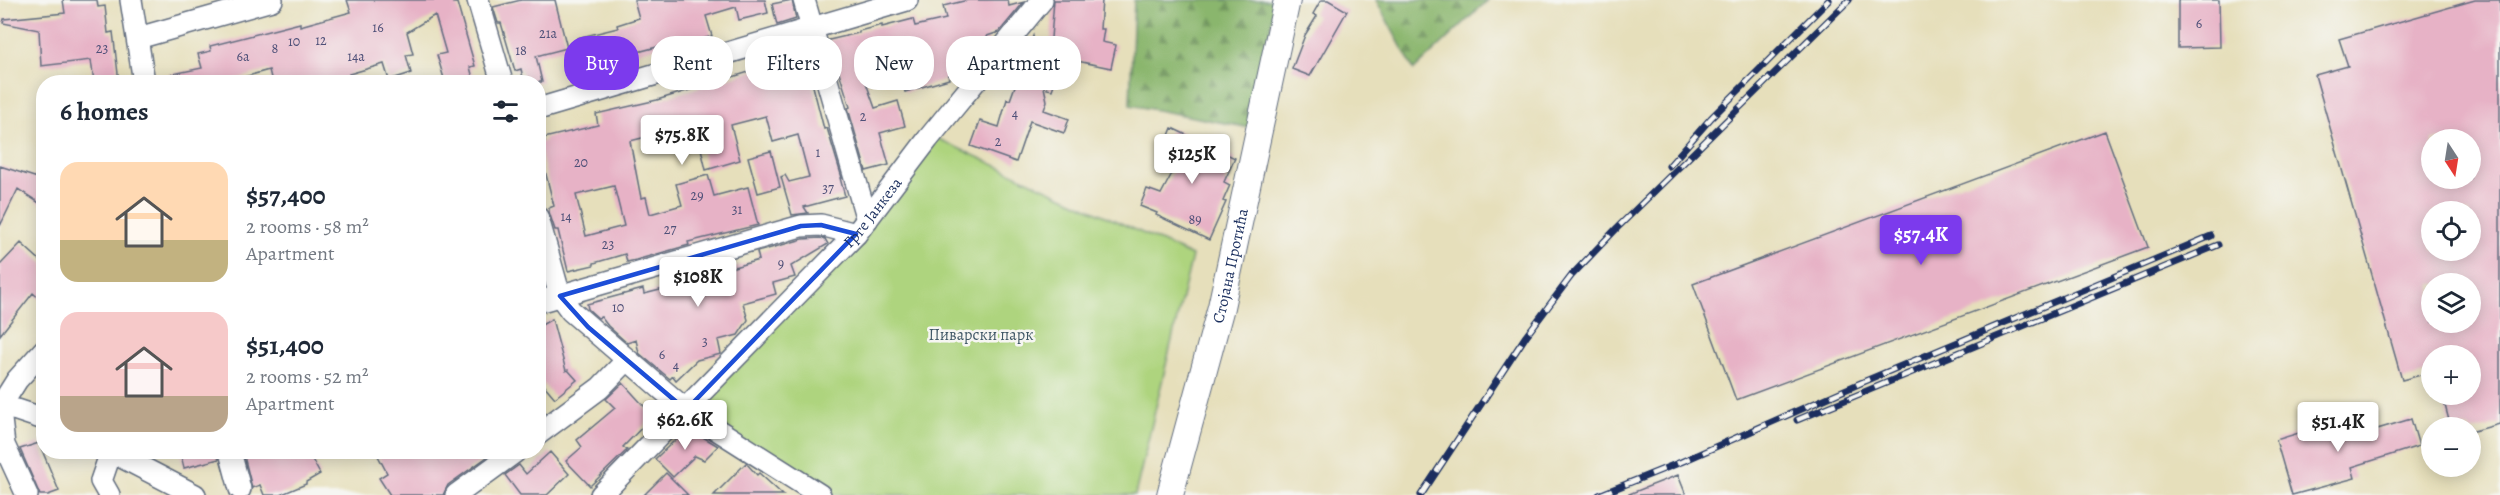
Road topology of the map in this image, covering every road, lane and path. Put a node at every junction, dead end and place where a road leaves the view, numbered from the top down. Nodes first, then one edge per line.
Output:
1 (131, 0) edge
2 (272, 0) edge
3 (478, 0) edge
4 (804, 0) edge
5 (907, 0) edge
6 (1042, 0) edge
7 (1287, 0) edge
8 (812, 29) junction
9 (138, 38) junction
10 (143, 75) edge
11 (500, 75) edge
12 (546, 107) edge
13 (862, 227) junction
14 (546, 246) edge
15 (560, 296) junction
16 (546, 300) edge
17 (36, 360) edge
18 (626, 361) junction
19 (0, 408) edge
20 (686, 410) junction
21 (36, 416) edge
22 (546, 428) edge
23 (109, 459) edge
24 (125, 459) edge
25 (232, 459) edge
26 (505, 459) edge
27 (240, 489) dead end
28 (27, 495) edge
29 (110, 495) edge
30 (195, 495) edge
31 (456, 495) edge
32 (601, 495) edge
33 (820, 495) edge
34 (1170, 495) edge

1 - 9 street
2 - 9 street
3 - 11 street
4 - 8 street
5 - 8 street
6 - 13 street, Грге Јанкеза
7 - 34 main road, Стојана Протића
8 - 12 street
8 - 13 street
9 - 10 street
13 - 15 street
13 - 20 street, Грге Јанкеза
14 - 15 street
15 - 16 street
15 - 18 street
17 - 19 street
18 - 20 street
18 - 22 street
19 - 21 street
19 - 28 street
20 - 32 street, Грге Јанкеза
20 - 33 street
23 - 29 street
24 - 30 street
25 - 27 street
26 - 31 street

